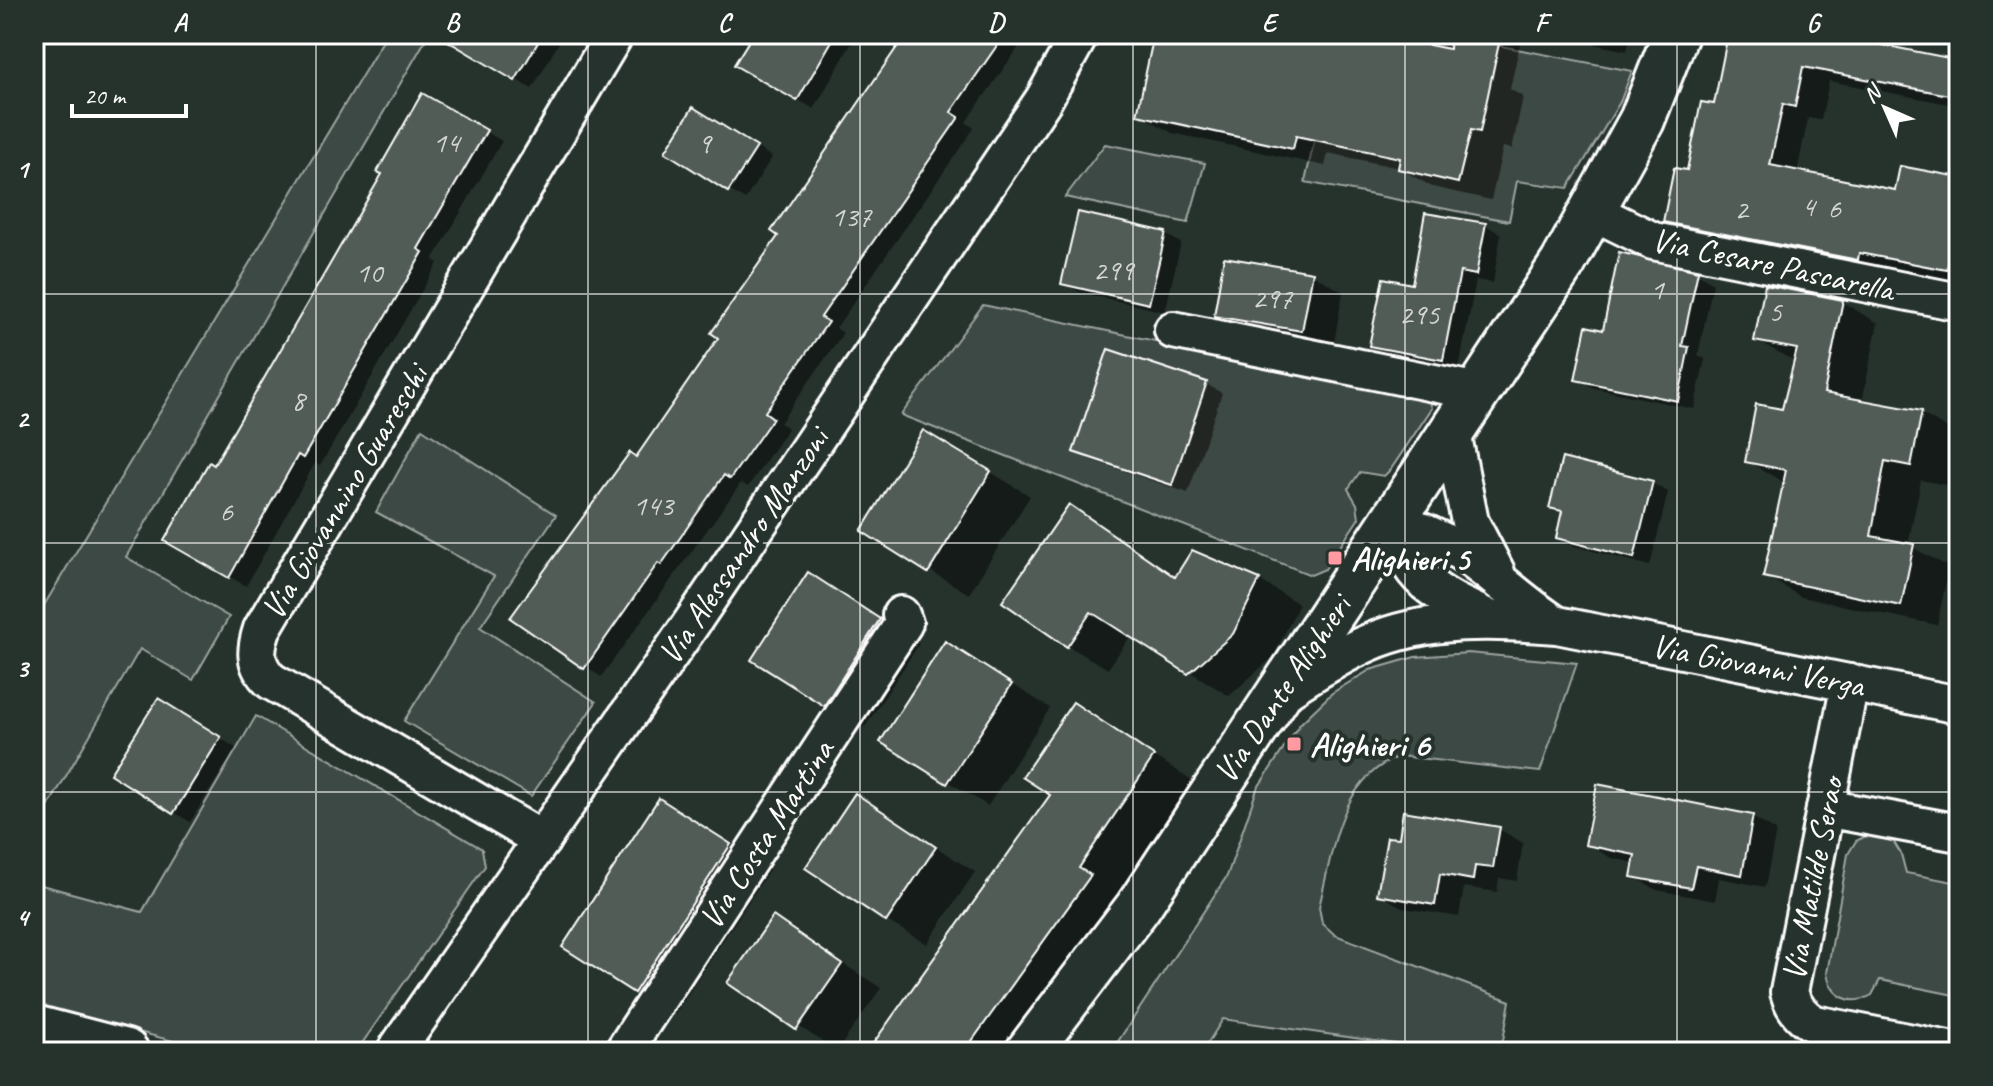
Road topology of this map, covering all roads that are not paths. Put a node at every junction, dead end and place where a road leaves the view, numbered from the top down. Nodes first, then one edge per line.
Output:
1 (615, 34) edge
2 (1080, 34) edge
3 (1676, 34) edge
4 (1592, 211) junction
5 (1959, 302) edge
6 (1173, 330) dead end
7 (1478, 392) junction
8 (1452, 432) junction
9 (1393, 522) junction
10 (1501, 580) junction
11 (901, 615) dead end
12 (1492, 620) junction
13 (1557, 625) junction
14 (1850, 683) junction
15 (1278, 695) junction
16 (1959, 705) edge
17 (1825, 808) junction
18 (1959, 833) edge
19 (542, 840) junction
20 (1138, 907) junction
21 (34, 1028) edge
22 (1888, 1045) edge
23 (126, 1052) edge
24 (395, 1052) edge
25 (623, 1052) edge
26 (1028, 1052) edge
27 (1063, 1052) edge
28 (1959, 1052) edge

1 - 19 street, Via Giovannino Guareschi
2 - 19 street, Via Alessandro Manzoni
3 - 4 main road, Via Dante Alighieri
4 - 5 street, Via Cesare Pascarella
4 - 7 main road, Via Dante Alighieri
6 - 7 street
7 - 8 main road, Via Dante Alighieri
8 - 9 main road, Via Dante Alighieri
8 - 10 street, Via Giovanni Verga
9 - 10 street, Via Giovanni Verga
9 - 12 street, Via Giovanni Verga
9 - 15 main road, Via Dante Alighieri
10 - 13 street, Via Giovanni Verga
11 - 25 street, Via Costa Martina
12 - 13 street, Via Giovanni Verga
12 - 15 street, Via Giovanni Verga
13 - 14 street, Via Giovanni Verga
14 - 16 street, Via Giovanni Verga
14 - 17 street, Via Matilde Serao
15 - 20 main road, Via Dante Alighieri
17 - 18 street
17 - 22 street, Via Matilde Serao
19 - 24 street, Via Alessandro Manzoni
20 - 26 main road, Via Dante Alighieri
20 - 27 main road, Via Dante Alighieri
21 - 23 main road
22 - 28 street

